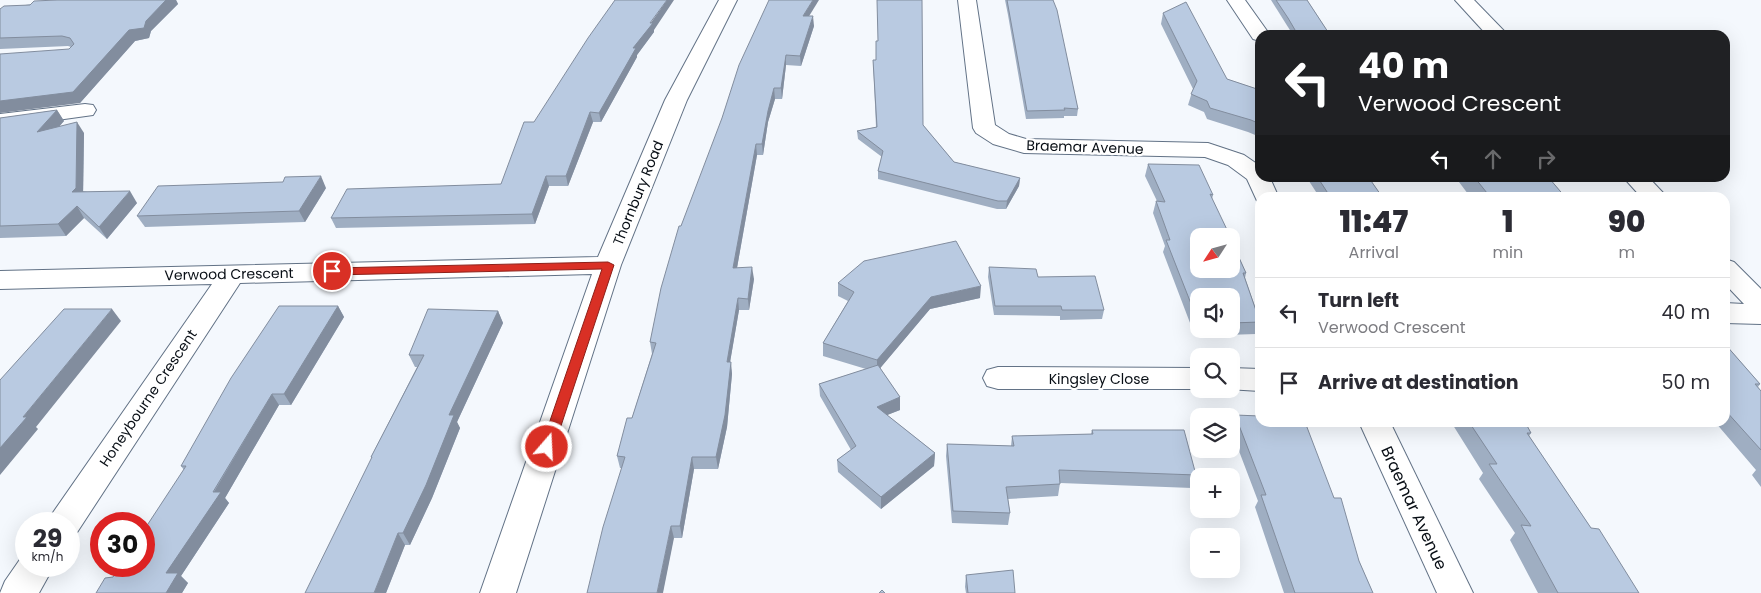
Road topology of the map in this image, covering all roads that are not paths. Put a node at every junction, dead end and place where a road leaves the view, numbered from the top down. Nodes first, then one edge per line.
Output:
1 (728, 0) edge
2 (967, 0) edge
3 (1236, 0) edge
4 (1464, 0) edge
5 (1257, 30) edge
6 (1493, 30) edge
7 (86, 110) dead end
8 (0, 121) edge
9 (1255, 174) edge
10 (1640, 182) edge
11 (1650, 192) edge
12 (608, 265) junction
13 (233, 273) junction
14 (1730, 273) edge
15 (0, 280) edge
16 (1761, 305) edge
17 (1730, 313) edge
18 (1761, 314) edge
19 (998, 378) dead end
20 (1190, 379) edge
21 (1240, 379) edge
22 (1255, 380) edge
23 (1376, 427) edge
24 (72, 512) edge
25 (29, 577) edge
26 (18, 593) edge
27 (498, 593) edge
28 (1455, 593) edge

1 - 12 street, Thornbury Road
2 - 9 street, Braemar Avenue
3 - 5 street
4 - 6 street
7 - 8 street
10 - 11 street
12 - 13 street, Verwood Crescent
12 - 27 street, Thornbury Road
13 - 15 street, Verwood Crescent
13 - 24 street, Honeybourne Crescent
14 - 16 street
17 - 18 street
19 - 20 street, Kingsley Close
21 - 22 street
23 - 28 street, Braemar Avenue
25 - 26 street

